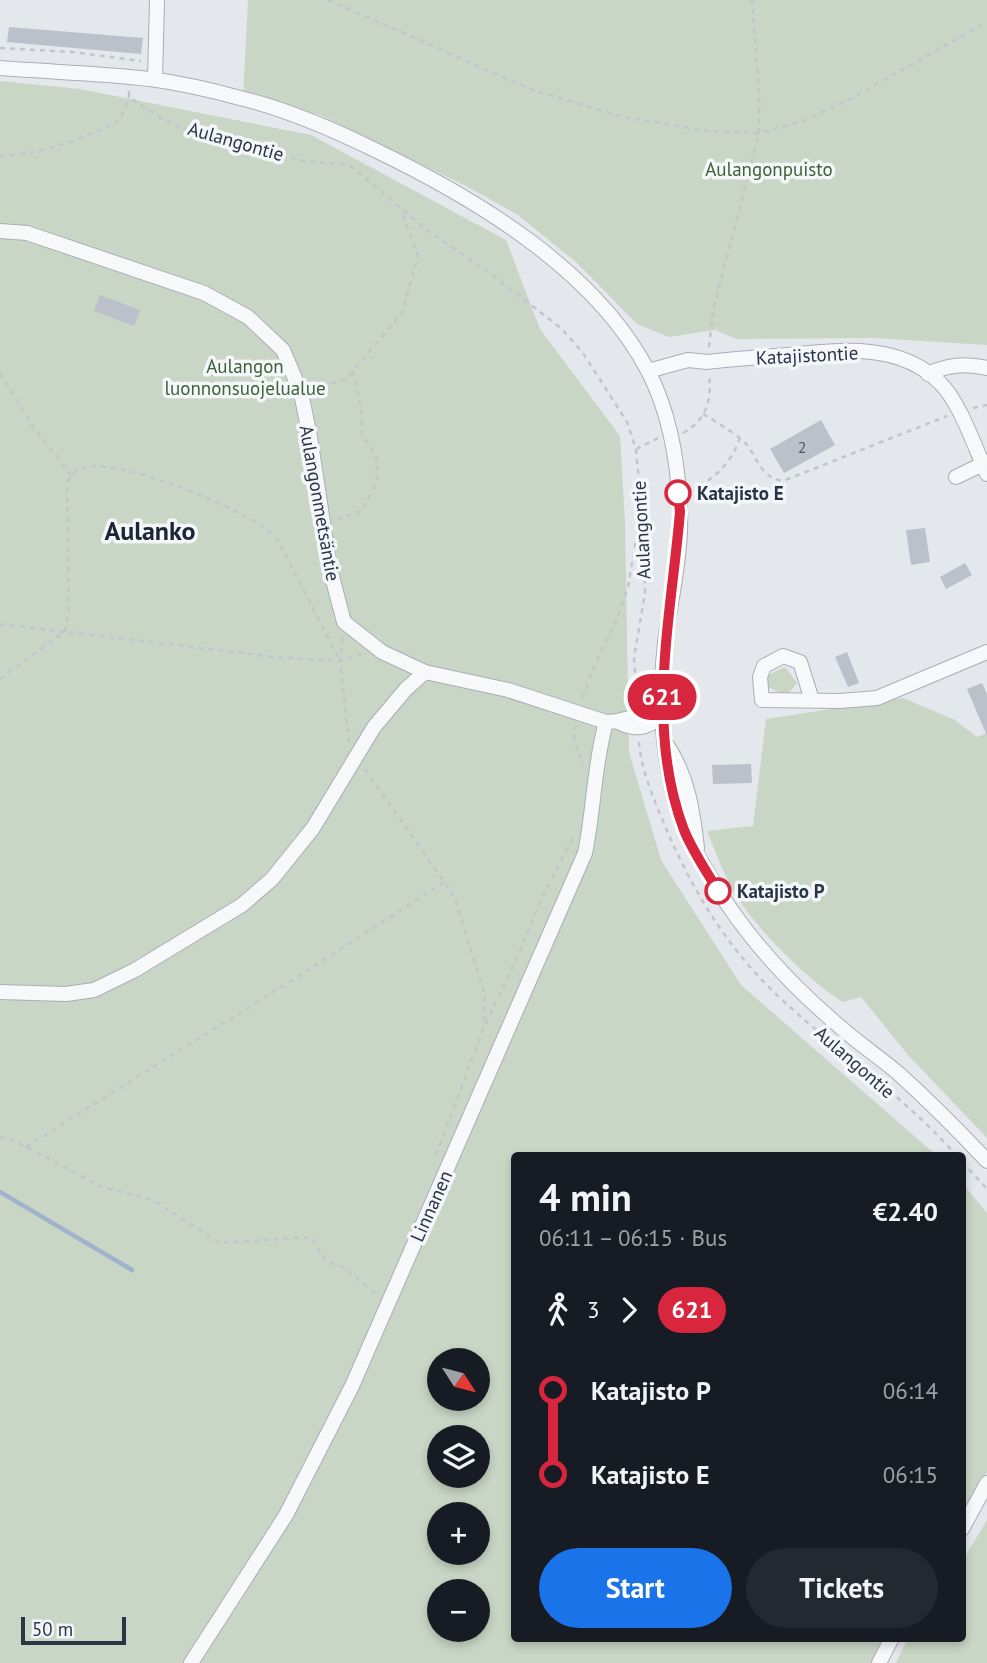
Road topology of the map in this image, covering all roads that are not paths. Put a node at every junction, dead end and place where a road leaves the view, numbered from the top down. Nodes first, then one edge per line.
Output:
1 (157, 0) edge
2 (0, 68) edge
3 (155, 79) junction
4 (0, 231) edge
5 (987, 368) edge
6 (648, 371) junction
7 (928, 374) junction
8 (986, 467) edge
9 (956, 477) dead end
10 (987, 652) edge
11 (425, 672) junction
12 (812, 700) dead end
13 (662, 717) junction
14 (612, 722) junction
15 (0, 992) edge
16 (987, 1161) edge
17 (987, 1483) edge
18 (966, 1522) edge
19 (890, 1642) edge
20 (191, 1663) edge
21 (878, 1663) edge

1 - 3 street
2 - 3 street, Aulangontie
3 - 6 street, Aulangontie
4 - 11 street, Aulangonmetsäntie
5 - 7 street
6 - 7 street, Katajistontie
6 - 13 street, Aulangontie
7 - 8 street, Katajistontie
8 - 9 street
10 - 12 street
11 - 14 street
11 - 15 street
13 - 14 street
13 - 16 street, Aulangontie
14 - 20 street, Linnanen
17 - 18 street
19 - 21 street

